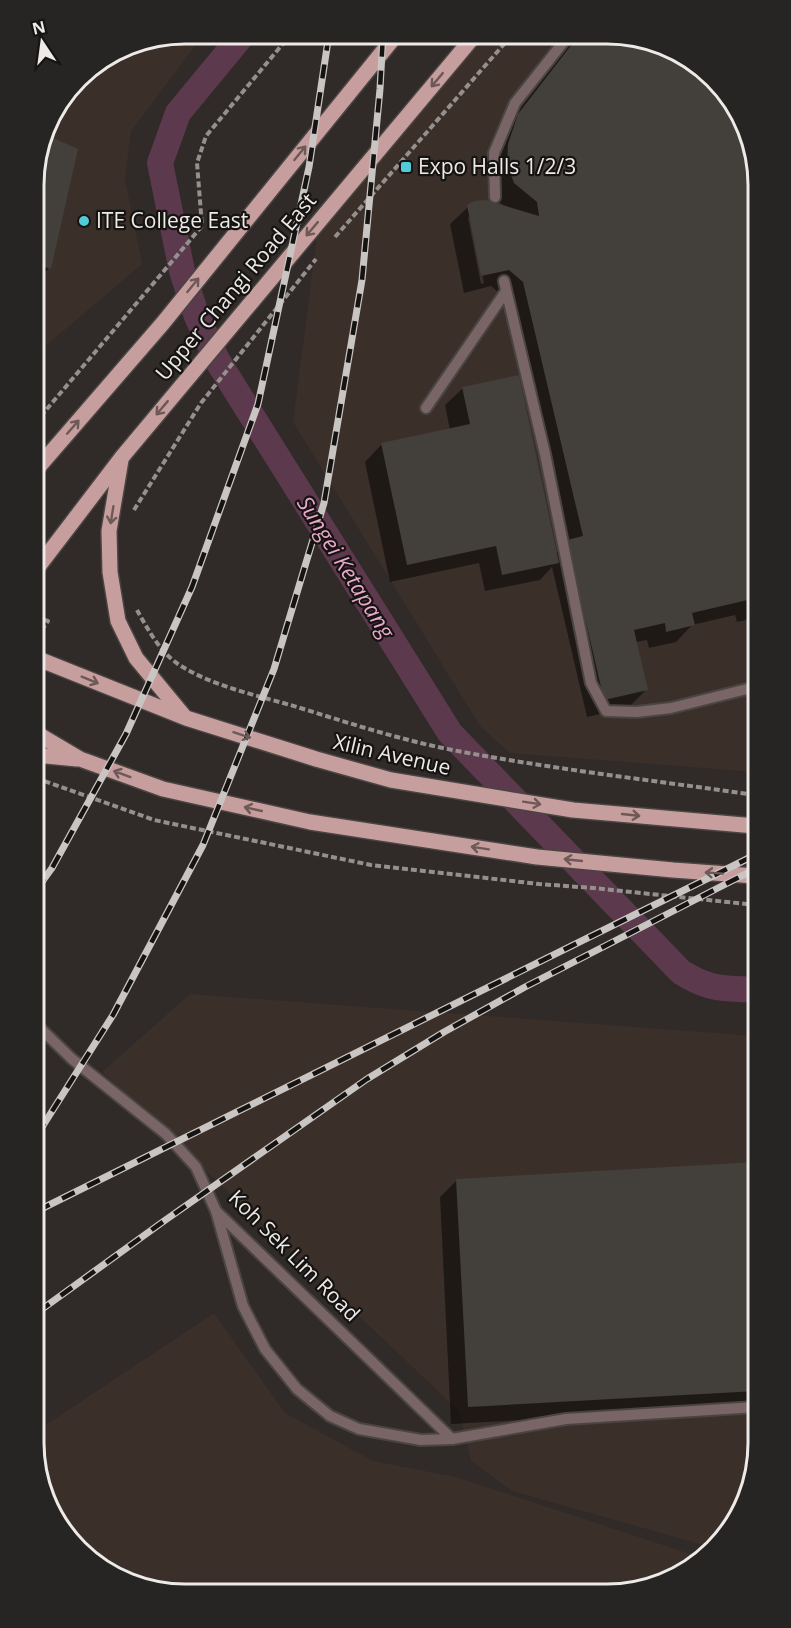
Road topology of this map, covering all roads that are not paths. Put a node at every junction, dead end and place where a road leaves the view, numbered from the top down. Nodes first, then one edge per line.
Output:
1 (389, 44) edge
2 (467, 44) edge
3 (562, 44) edge
4 (495, 197) dead end
5 (426, 408) dead end
6 (122, 457) junction
7 (44, 461) edge
8 (44, 561) edge
9 (44, 661) edge
10 (748, 689) edge
11 (186, 718) junction
12 (44, 737) edge
13 (44, 757) edge
14 (80, 759) junction
15 (747, 825) edge
16 (747, 875) edge
17 (43, 1031) edge
18 (216, 1211) junction
19 (747, 1408) edge
20 (452, 1439) junction

7 -> 1 main road, Upper Changi Road East
2 -> 6 main road, Upper Changi Road East
3 - 4 lane
5 - 10 lane
6 - 8 main road, Upper Changi Road East
6 -> 11 main road
9 -> 11 main road, Xilin Avenue
11 -> 15 main road, Xilin Avenue
12 - 14 main road
13 - 14 main road
16 -> 14 main road
17 - 18 lane, Koh Sek Lim Road
18 - 20 lane, Koh Sek Lim Road
18 - 20 lane
19 - 20 lane

